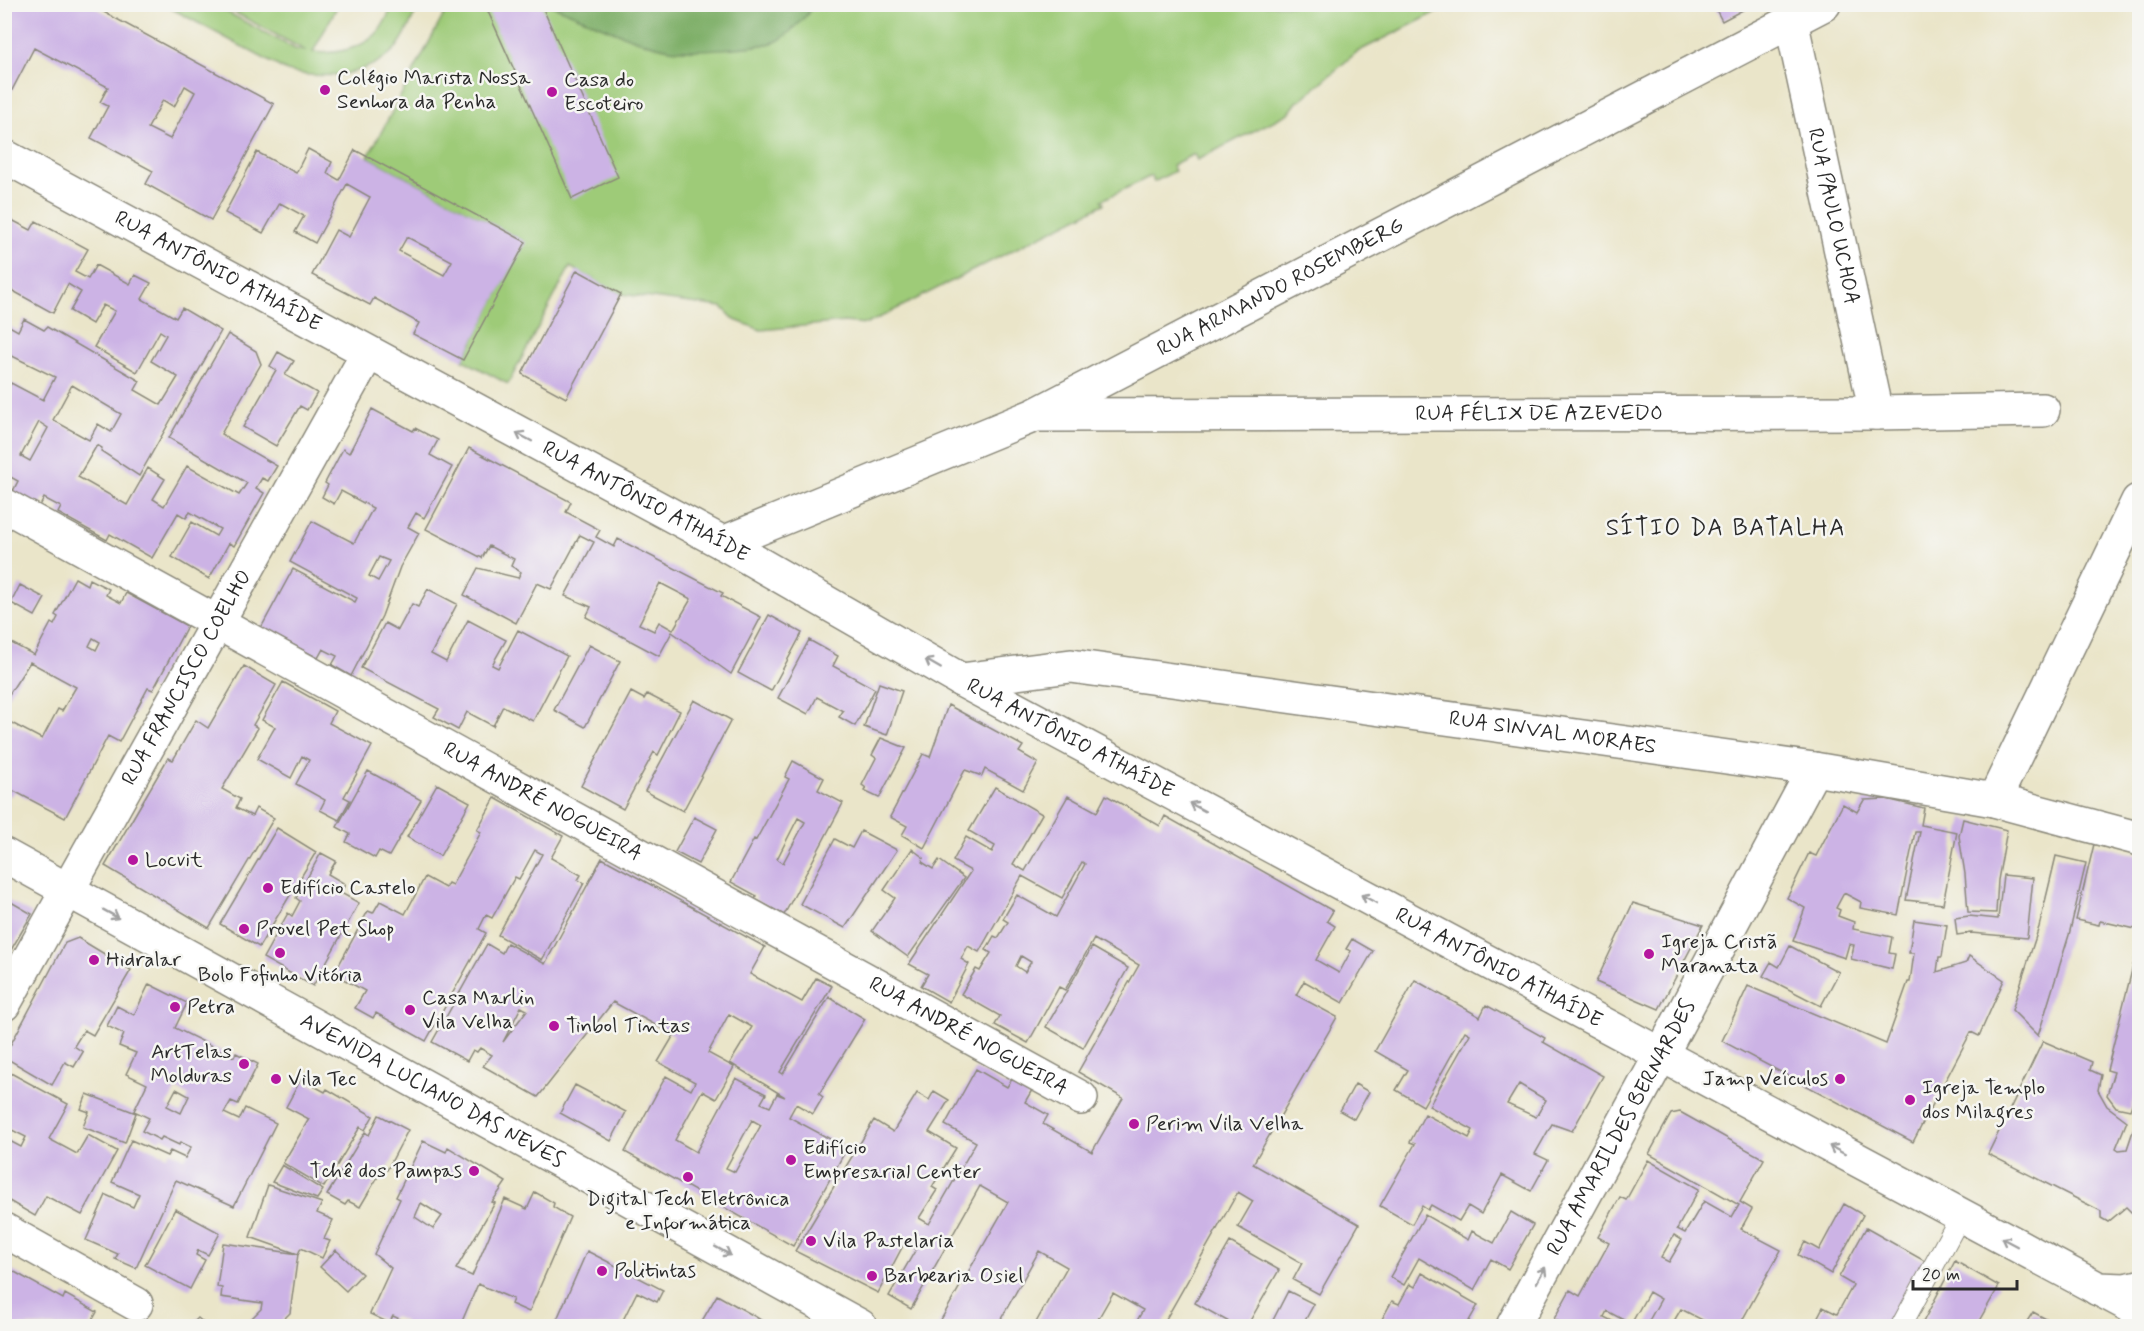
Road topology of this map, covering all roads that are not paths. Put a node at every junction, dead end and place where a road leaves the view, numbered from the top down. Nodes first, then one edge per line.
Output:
1 (1824, 4) edge
2 (1791, 20) junction
3 (4, 156) edge
4 (368, 353) junction
5 (2043, 410) dead end
6 (1876, 413) junction
7 (1035, 415) junction
8 (2138, 501) edge
9 (4, 506) edge
10 (723, 543) junction
11 (217, 623) junction
12 (961, 680) junction
13 (1814, 769) junction
14 (1994, 800) junction
15 (2139, 839) edge
16 (4, 855) edge
17 (68, 890) junction
18 (4, 1004) edge
19 (1661, 1055) junction
20 (1082, 1098) dead end
21 (1960, 1217) junction
22 (4, 1230) edge
23 (2139, 1287) edge
24 (2098, 1289) junction
25 (136, 1304) dead end
26 (2139, 1311) edge
27 (860, 1326) edge
28 (1513, 1326) edge
29 (1900, 1326) edge

1 - 2 street, RUA ARMANDO ROSEMBERG
2 - 6 street, RUA PAULO UCHOA
2 - 7 street, RUA ARMANDO ROSEMBERG
3 - 4 street, RUA ANTÔNIO ATHAÍDE
10 -> 4 street, RUA ANTÔNIO ATHAÍDE
4 - 11 street, RUA FRANCISCO COELHO
5 - 6 street, RUA FÉLIX DE AZEVEDO
6 - 7 street, RUA FÉLIX DE AZEVEDO
7 - 10 street, RUA ARMANDO ROSEMBERG
8 - 14 street
9 - 11 street, RUA ANDRÉ NOGUEIRA
12 -> 10 street, RUA ANTÔNIO ATHAÍDE
11 - 17 street, RUA FRANCISCO COELHO
11 - 20 street, RUA ANDRÉ NOGUEIRA
12 - 13 street, RUA SINVAL MORAES
19 -> 12 street, RUA ANTÔNIO ATHAÍDE
13 - 14 street, RUA SINVAL MORAES
13 - 19 street, RUA AMARILDES BERNARDES
14 - 15 street, RUA SINVAL MORAES
16 - 17 street, AVENIDA LUCIANO DAS NEVES
17 - 18 street, RUA FRANCISCO COELHO
17 -> 27 street, AVENIDA LUCIANO DAS NEVES
21 -> 19 street, RUA ANTÔNIO ATHAÍDE
28 -> 19 street, RUA AMARILDES BERNARDES
24 -> 21 street, RUA ANTÔNIO ATHAÍDE
21 - 29 lane
22 - 25 street
23 - 24 street
24 - 26 street, RUA ANTÔNIO ATHAÍDE

